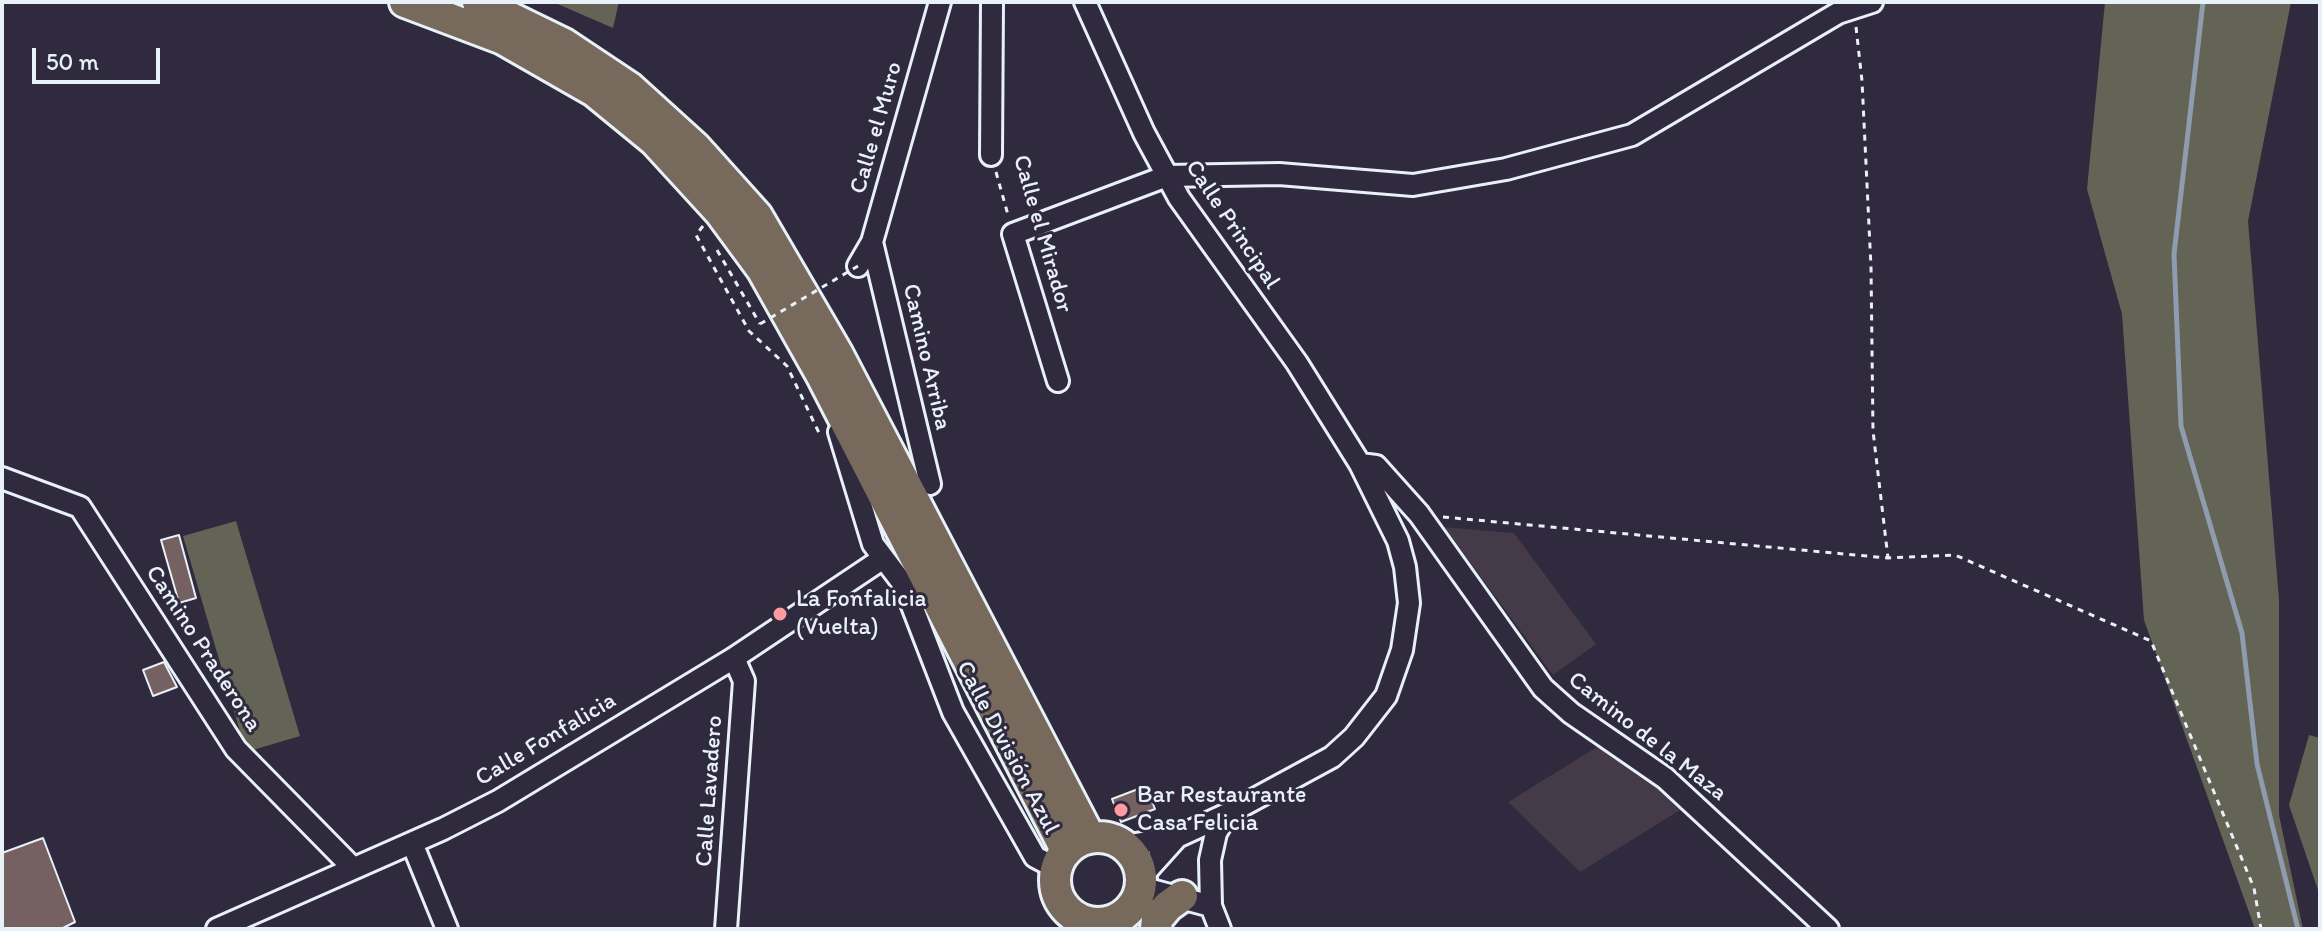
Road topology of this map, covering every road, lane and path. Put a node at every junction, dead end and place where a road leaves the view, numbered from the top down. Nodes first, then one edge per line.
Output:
1 (405, 2) edge
2 (478, 2) edge
3 (940, 2) edge
4 (992, 2) edge
5 (1085, 2) edge
6 (1863, 5) edge
7 (991, 155) joint
8 (1167, 176) junction
9 (1013, 234) junction
10 (872, 242) junction
11 (858, 266) joint
12 (822, 376) junction
13 (1058, 381) dead end
14 (824, 444) dead end
15 (1360, 464) junction
16 (2, 478) edge
17 (930, 484) dead end
18 (1419, 514) junction
19 (1888, 558) junction
20 (882, 559) junction
21 (734, 658) junction
22 (1227, 814) junction
23 (1177, 837) junction
24 (412, 843) junction
25 (1124, 846) junction
26 (1071, 852) junction
27 (353, 868) junction
28 (1196, 901) junction
29 (1127, 909) edge
30 (217, 929) edge
31 (447, 929) edge
32 (726, 929) edge
33 (1156, 929) edge
34 (1220, 929) edge
35 (1828, 929) edge
36 (2261, 929) edge

1 - 12 highway
2 - 26 highway
3 - 10 street, Calle el Muro
4 - 7 street, Calle el Mirador
5 - 8 street, Calle Principal
6 - 8 street
6 - 19 path
7 - 9 path, Calle el Mirador
8 - 9 street
8 - 15 street, Calle Principal
9 - 13 street, Calle el Mirador
10 - 11 street, Calle el Muro
10 - 17 street, Camino Arriba
11 - 14 path, bridge
12 - 20 street, Calle División Azul
12 - 26 highway
15 - 18 street, Camino de la Maza
15 - 22 street, Calle Principal
16 - 27 street, Camino Praderona
18 - 19 path
18 - 35 street, Camino de la Maza
19 - 36 path
20 - 21 street, Calle Fonfalicia
20 - 26 street, Calle División Azul
21 - 24 street, Calle Fonfalicia
21 - 32 street, Calle Lavadero
22 - 23 street, Calle Principal
22 - 28 street
23 - 25 street
23 - 29 street
24 - 27 street, Calle Fonfalicia
24 - 31 street
25 - 26 highway
25 - 29 highway
26 - 29 highway
27 - 30 street, Calle Fonfalicia
28 - 29 street
28 - 33 highway
28 - 34 street

